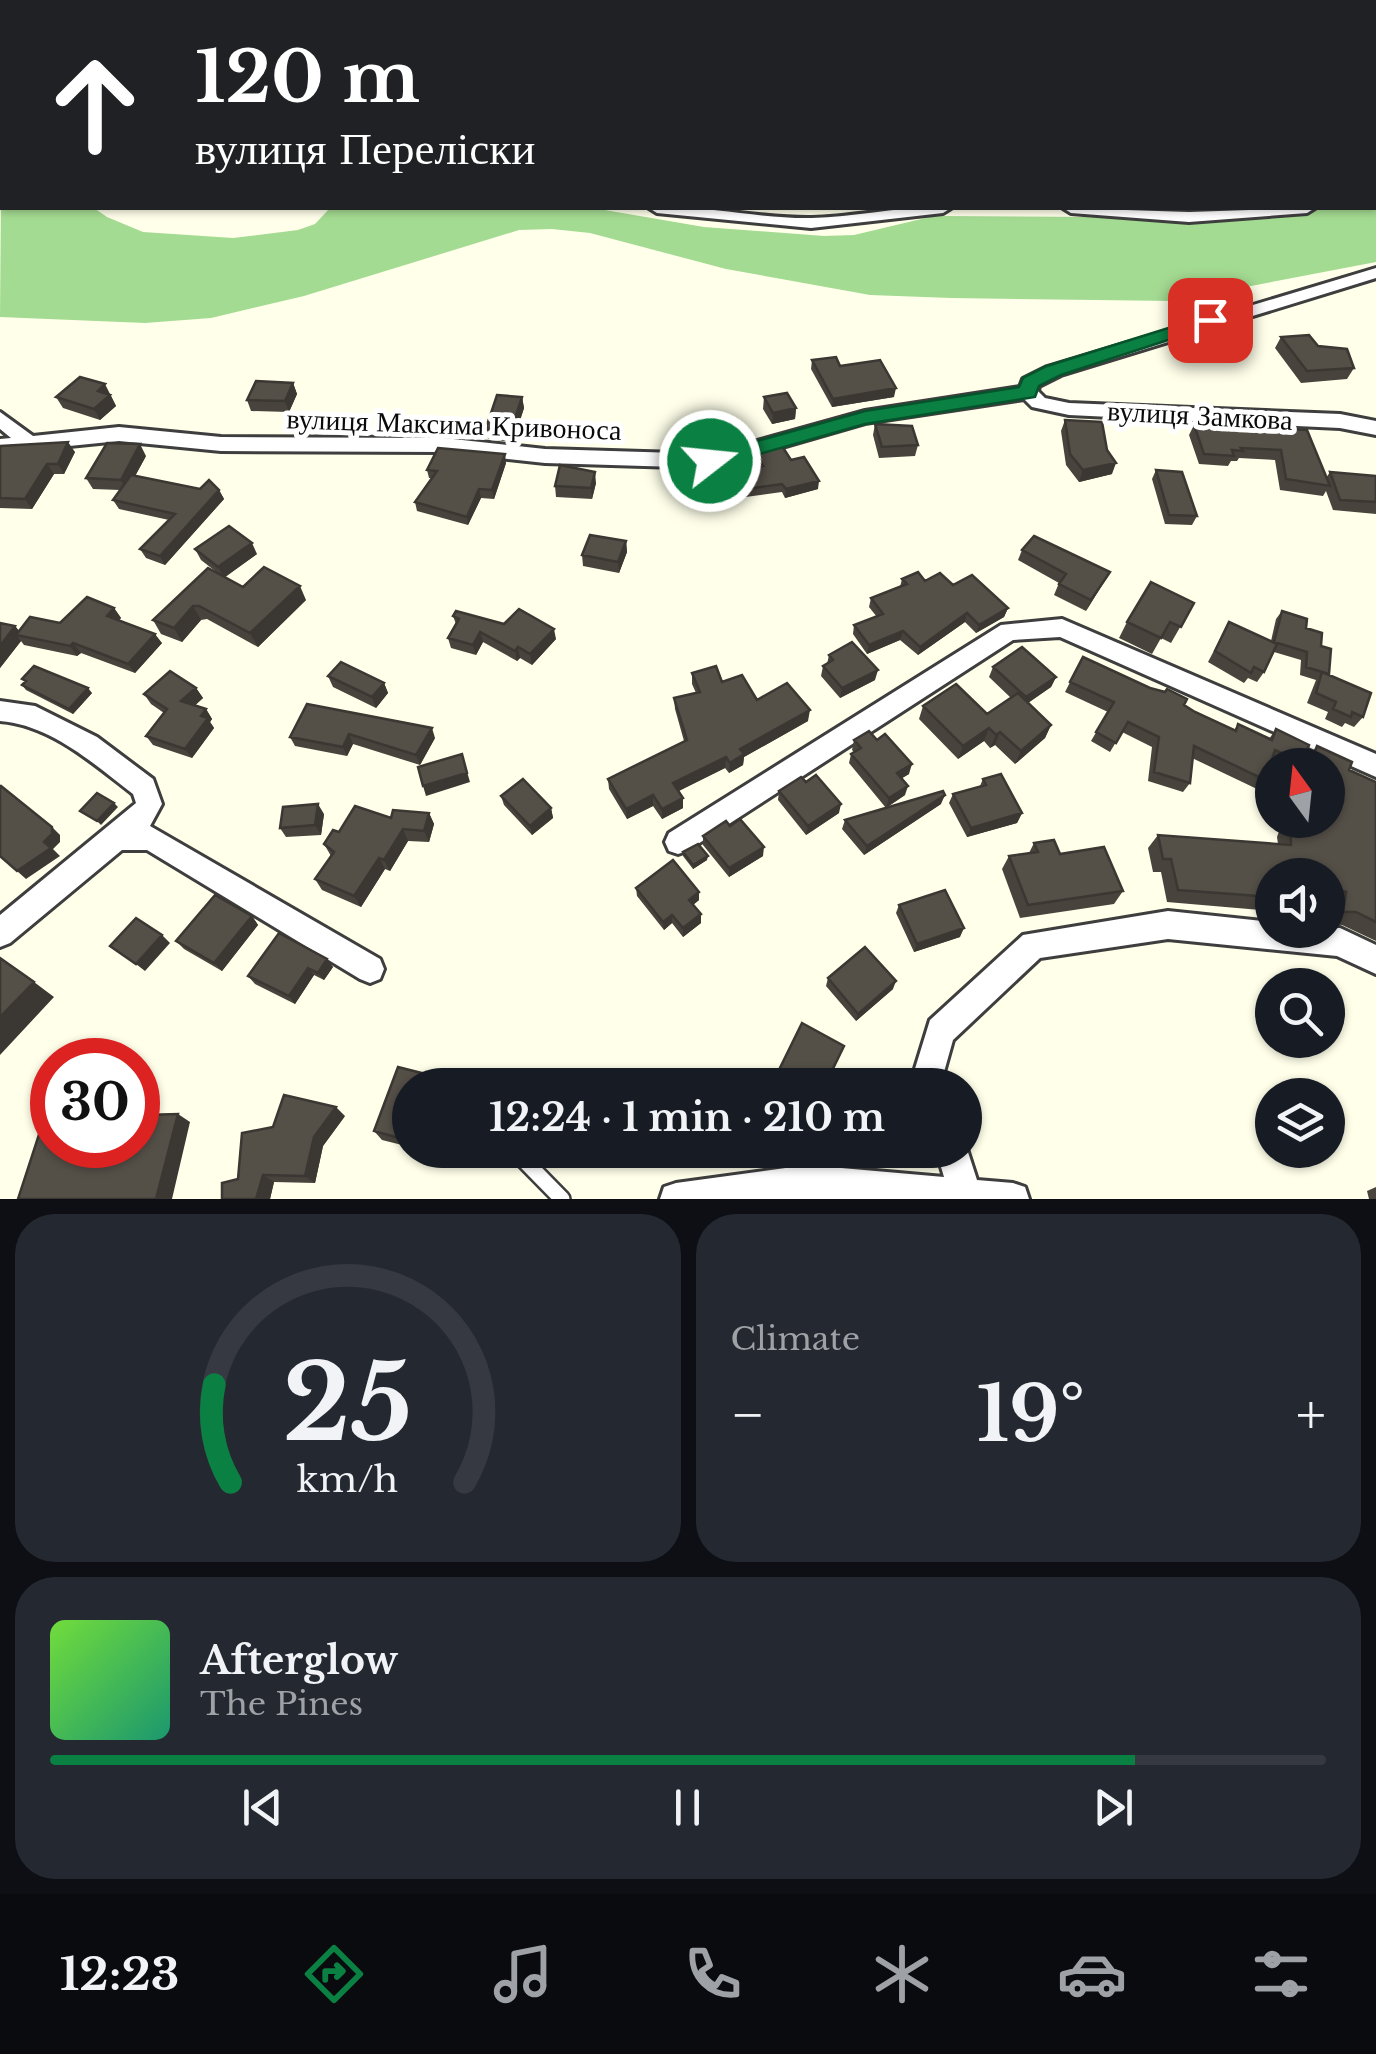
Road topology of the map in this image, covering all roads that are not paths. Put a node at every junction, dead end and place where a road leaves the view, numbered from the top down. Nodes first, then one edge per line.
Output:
1 (678, 210) edge
2 (925, 210) edge
3 (1098, 210) edge
4 (1281, 210) edge
5 (1376, 273) edge
6 (1028, 392) junction
7 (0, 419) edge
8 (1376, 428) edge
9 (28, 442) junction
10 (0, 446) edge
11 (0, 711) edge
12 (1376, 766) edge
13 (117, 838) junction
14 (678, 842) dead end
15 (0, 933) edge
16 (1376, 960) edge
17 (370, 969) dead end
18 (931, 1068) edge
19 (532, 1168) edge
20 (957, 1168) edge
21 (965, 1193) junction
22 (562, 1199) edge
23 (676, 1199) edge
24 (1013, 1199) edge

1 - 2 street
3 - 4 street
5 - 6 street
6 - 8 street, вулиця Замкова
6 - 9 street, вулиця Максима Кривоноса
7 - 9 street
9 - 10 street, вулиця Максима Кривоноса
11 - 13 street
12 - 14 street
13 - 15 street
13 - 17 street
16 - 18 street
19 - 22 lane
20 - 21 street
21 - 23 street
21 - 24 street

